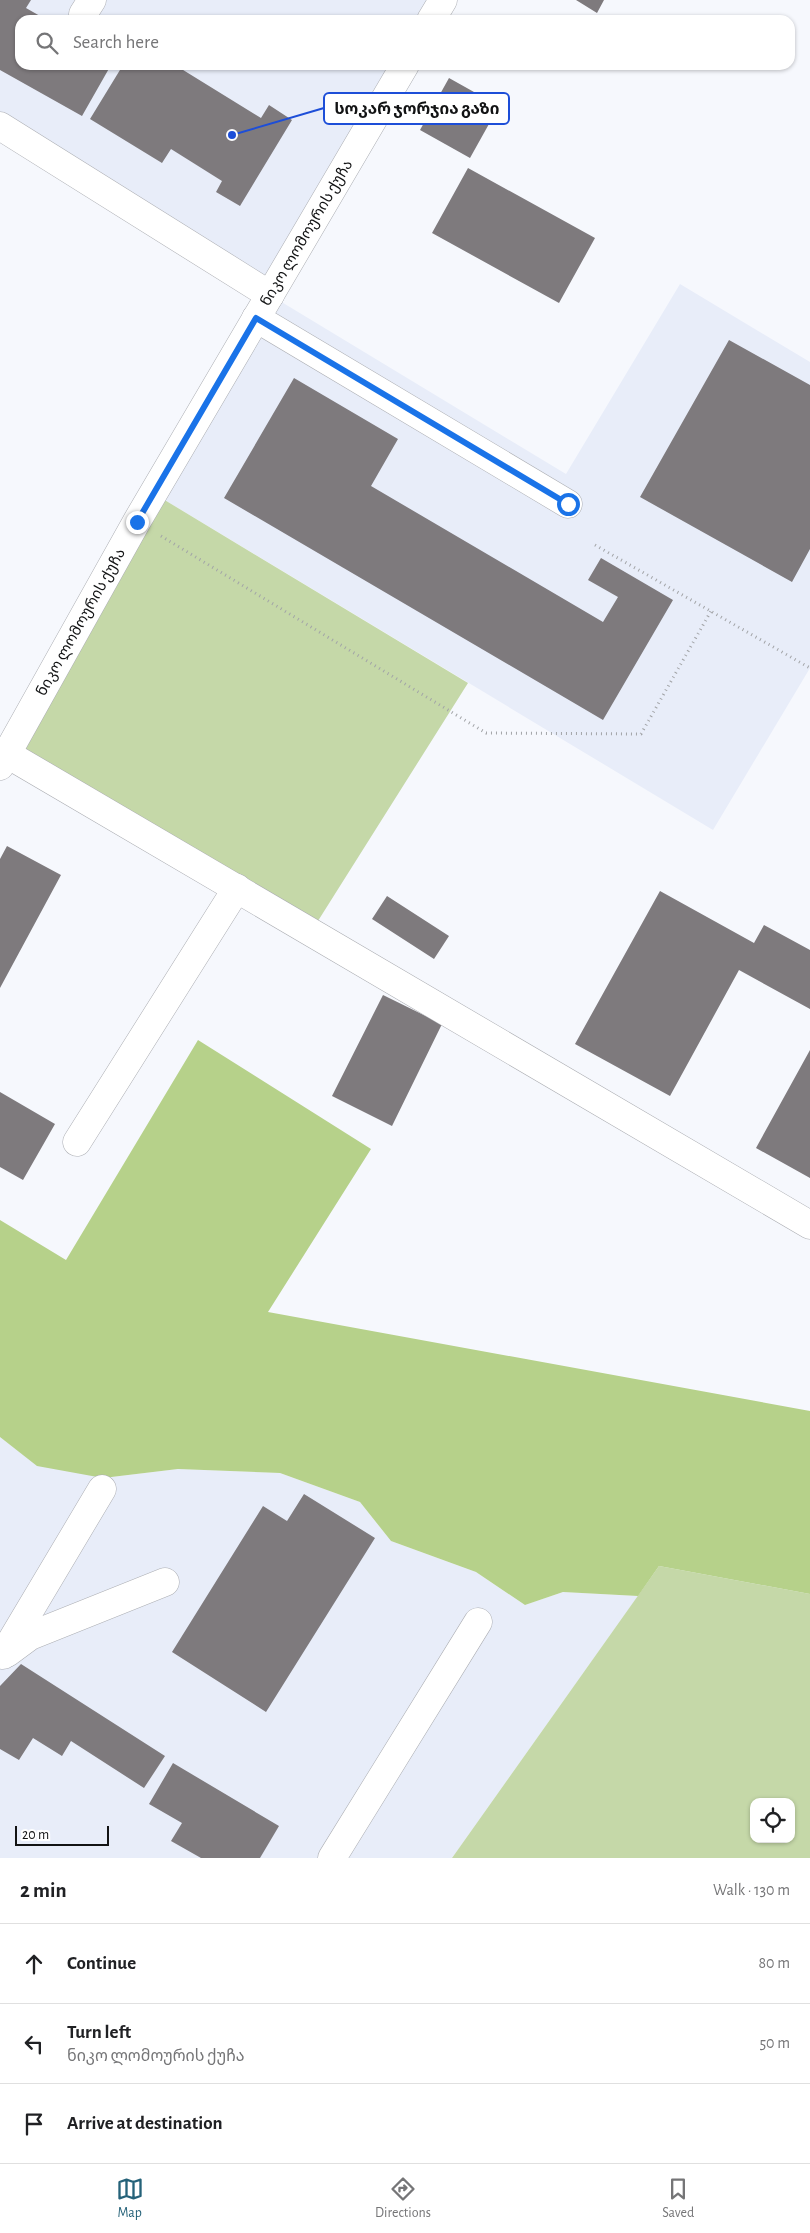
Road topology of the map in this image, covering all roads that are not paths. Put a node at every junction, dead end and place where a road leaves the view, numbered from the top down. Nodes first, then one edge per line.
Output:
1 (443, 0) edge
2 (434, 15) edge
3 (402, 70) edge
4 (0, 126) edge
5 (263, 307) junction
6 (568, 504) dead end
7 (2, 761) edge
8 (237, 888) junction
9 (78, 1142) dead end
10 (810, 1225) edge
11 (102, 1488) dead end
12 (165, 1582) dead end
13 (478, 1622) dead end
14 (1, 1657) edge
15 (332, 1858) edge

1 - 2 street
3 - 5 street, ნიკო ლომოურის ქუჩა
4 - 5 street
5 - 6 street
5 - 7 street, ნიკო ლომოურის ქუჩა
7 - 8 street
8 - 9 street
8 - 10 street
11 - 14 street
12 - 14 street
13 - 15 street

